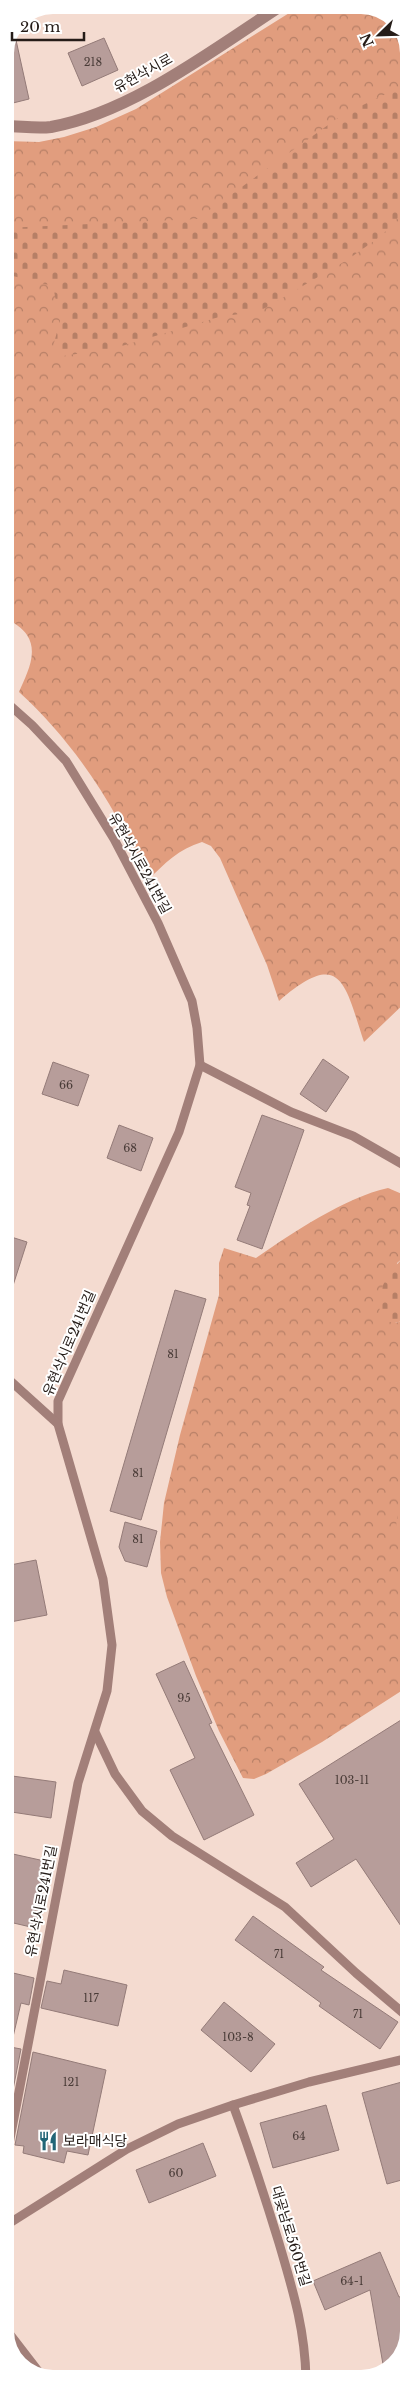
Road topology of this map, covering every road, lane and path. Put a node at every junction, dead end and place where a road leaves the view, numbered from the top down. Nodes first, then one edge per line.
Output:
1 (268, 14) edge
2 (14, 126) edge
3 (14, 709) edge
4 (200, 1065) junction
5 (400, 1163) edge
6 (14, 1384) edge
7 (58, 1424) junction
8 (95, 1732) junction
9 (400, 2010) edge
10 (400, 2060) edge
11 (234, 2105) junction
12 (14, 2118) edge
13 (14, 2220) edge
14 (14, 2339) edge
15 (34, 2366) edge
16 (306, 2370) edge

1 - 2 street, 유현삭시로
3 - 4 lane, 유현삭시로241번길
4 - 5 lane
4 - 7 lane, 유현삭시로241번길
6 - 7 lane
7 - 8 lane, 유현삭시로241번길
8 - 9 lane
8 - 12 lane, 유현삭시로241번길
10 - 11 lane
11 - 13 lane
11 - 16 lane, 대곶남로560번길
14 - 15 lane

